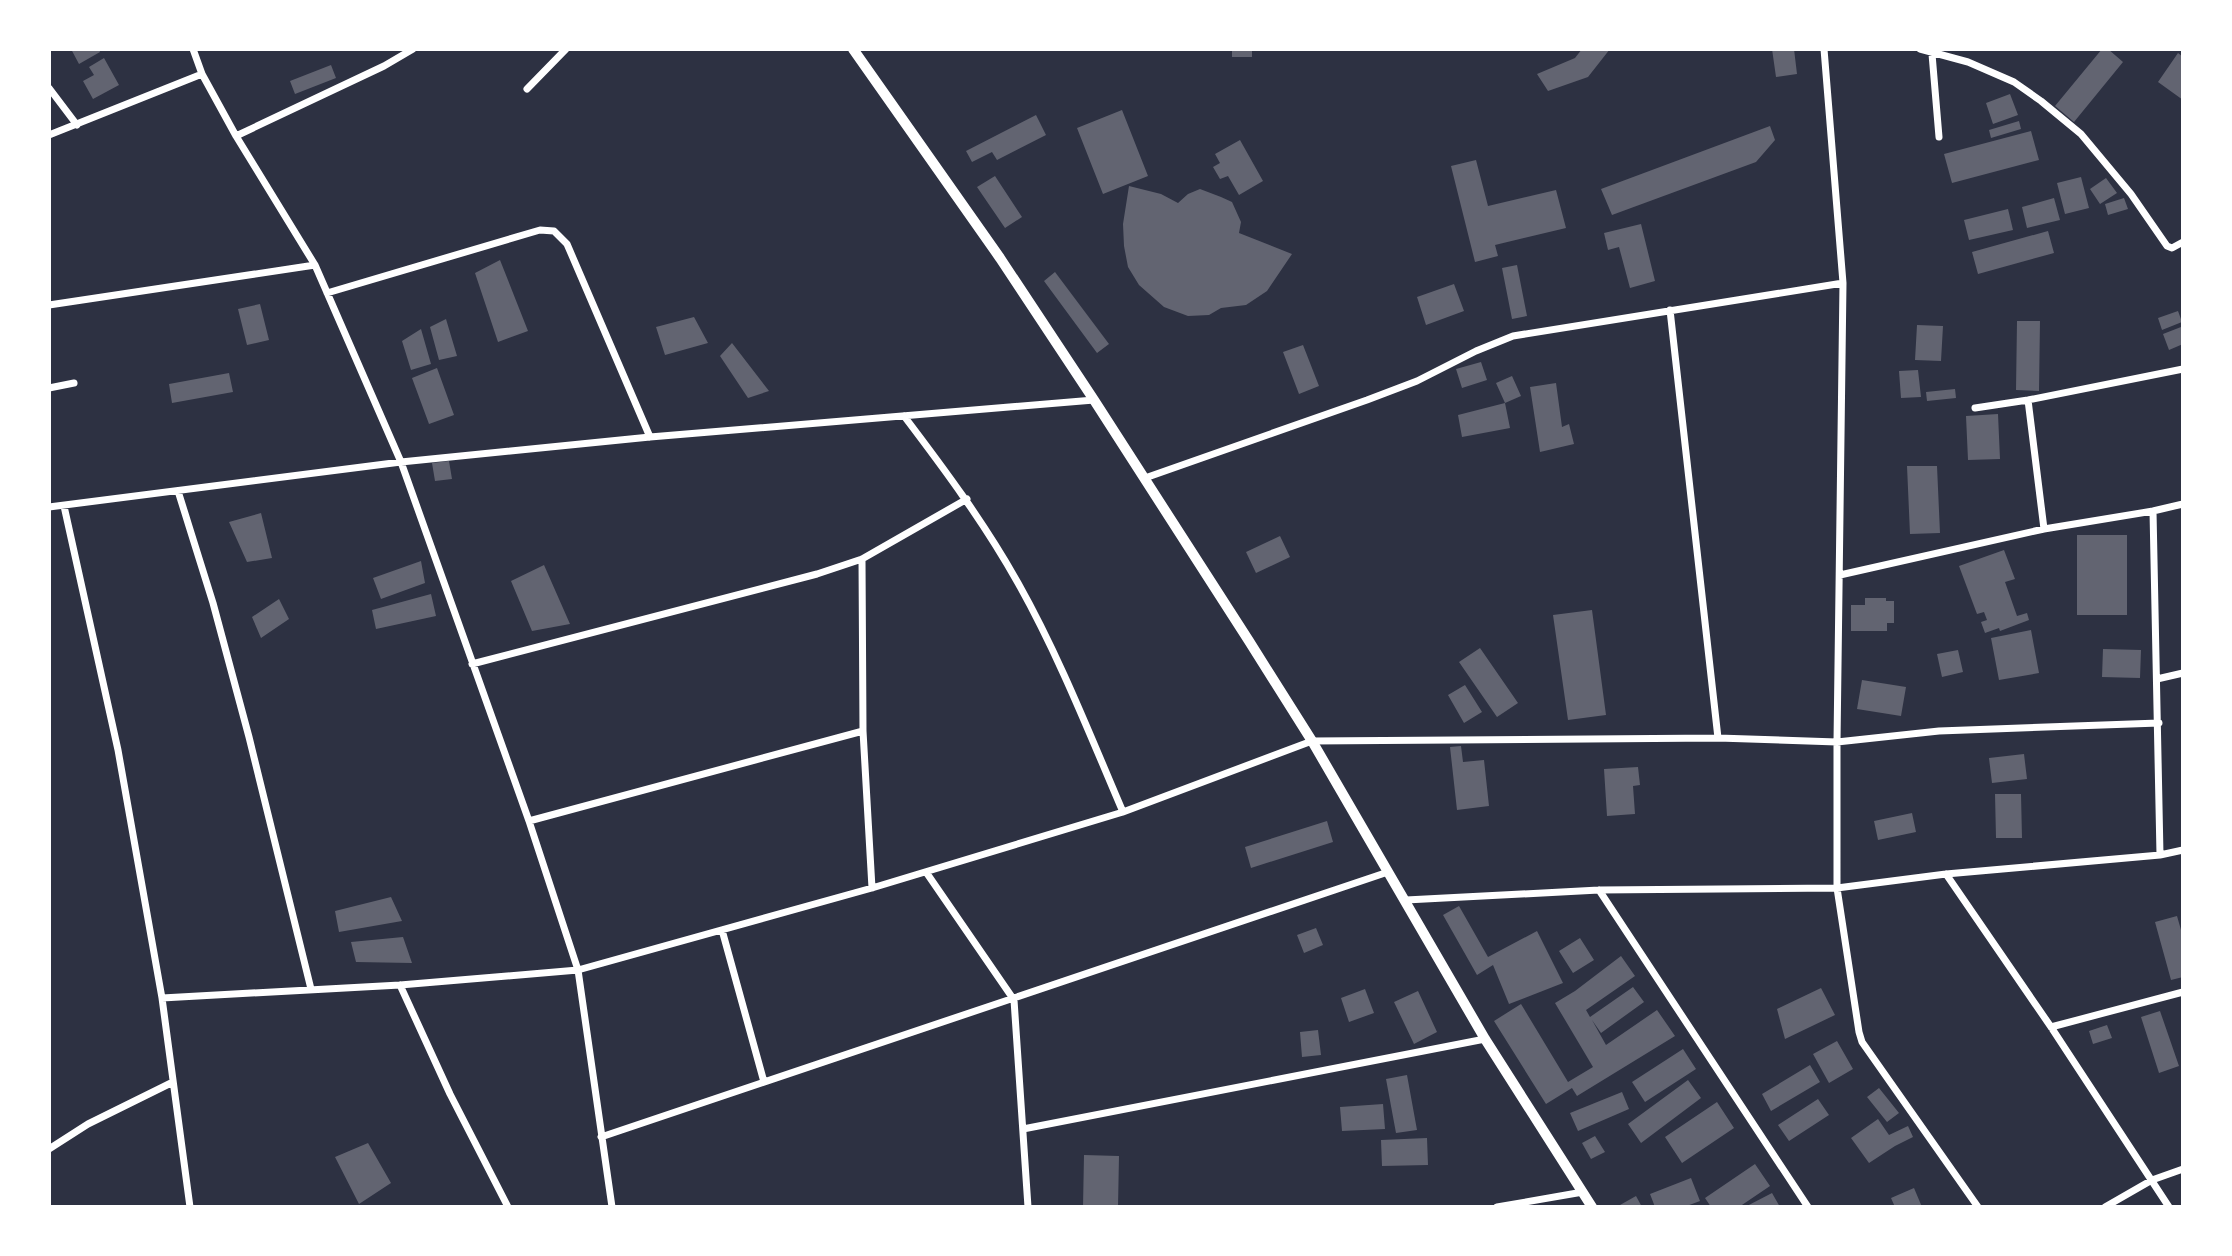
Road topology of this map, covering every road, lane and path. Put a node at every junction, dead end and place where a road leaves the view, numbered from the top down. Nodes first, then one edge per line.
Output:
1 (193, 49) edge
2 (413, 49) edge
3 (853, 49) edge
4 (1824, 49) edge
5 (1920, 49) edge
6 (561, 51) edge
7 (1932, 54) junction
8 (202, 74) junction
9 (49, 88) edge
10 (527, 89) dead end
11 (77, 125) junction
12 (49, 135) edge
13 (236, 136) junction
14 (1939, 137) dead end
15 (2183, 242) edge
16 (315, 265) junction
17 (1843, 283) junction
18 (327, 293) junction
19 (49, 305) edge
20 (1670, 310) junction
21 (2183, 369) edge
22 (74, 383) dead end
23 (49, 387) edge
24 (1094, 400) junction
25 (2028, 400) junction
26 (1975, 408) dead end
27 (904, 416) junction
28 (650, 436) junction
29 (401, 462) junction
30 (1144, 478) junction
31 (178, 491) junction
32 (967, 499) junction
33 (2183, 504) edge
34 (64, 506) junction
35 (49, 507) edge
36 (2153, 511) junction
37 (2044, 528) junction
38 (862, 559) junction
39 (1840, 575) junction
40 (472, 664) junction
41 (2183, 673) edge
42 (2157, 679) junction
43 (2159, 723) junction
44 (863, 731) junction
45 (1718, 738) junction
46 (1312, 741) junction
47 (1837, 742) junction
48 (1123, 812) junction
49 (529, 821) junction
50 (2183, 850) edge
51 (2160, 855) junction
52 (1388, 872) junction
53 (926, 873) junction
54 (1946, 874) junction
55 (872, 888) junction
56 (1837, 888) junction
57 (1599, 890) junction
58 (1406, 900) junction
59 (722, 930) junction
60 (578, 970) junction
61 (400, 985) junction
62 (312, 989) junction
63 (2183, 992) edge
64 (162, 998) junction
65 (1014, 1000) junction
66 (2051, 1027) junction
67 (1485, 1039) junction
68 (173, 1082) junction
69 (764, 1082) junction
70 (1023, 1129) junction
71 (601, 1137) junction
72 (49, 1149) edge
73 (2183, 1169) edge
74 (2152, 1180) junction
75 (1583, 1192) junction
76 (190, 1207) edge
77 (508, 1207) edge
78 (612, 1207) edge
79 (1028, 1207) edge
80 (1497, 1207) edge
81 (1592, 1207) edge
82 (1808, 1207) edge
83 (1978, 1207) edge
84 (2105, 1207) edge
85 (2169, 1207) edge

1 - 8 street
2 - 13 street
3 - 24 main road
4 - 17 street
5 - 7 street
6 - 10 street
7 - 14 street
7 - 15 street
8 - 11 street
8 - 13 street
9 - 11 street
11 - 12 street
13 - 16 street
16 - 18 street
16 - 19 street
17 - 20 street
17 - 39 street
18 - 28 street
18 - 29 street
20 - 30 street
20 - 45 street
21 - 25 street
22 - 23 street
24 - 27 street
24 - 30 main road
25 - 26 street
25 - 37 street
27 - 28 street
27 - 32 street
28 - 29 street
29 - 31 street
29 - 40 street
30 - 46 main road
31 - 34 street
31 - 62 street
32 - 38 street
32 - 48 street
33 - 36 street
34 - 35 street
34 - 64 street
36 - 37 street
36 - 42 street
37 - 39 street
38 - 40 street
38 - 44 street
39 - 47 street
40 - 49 street
41 - 42 street
42 - 43 street
43 - 47 street
43 - 51 street
44 - 49 street
44 - 55 street
45 - 46 street
45 - 47 street
46 - 48 street
46 - 52 main road
47 - 56 street
48 - 53 street
49 - 60 street
50 - 51 street
51 - 54 street
52 - 58 main road
52 - 65 street
53 - 55 street
53 - 65 street
54 - 56 street
54 - 66 street
55 - 59 street
56 - 57 street
56 - 83 street
57 - 58 street
57 - 82 street
58 - 67 main road
59 - 60 street
59 - 69 street
60 - 61 street
60 - 71 street
61 - 62 street
61 - 77 street
62 - 64 street
63 - 66 street
64 - 68 street
65 - 69 street
65 - 70 street
66 - 74 street
67 - 70 street
67 - 75 main road
68 - 72 street
68 - 76 street
69 - 71 street
70 - 79 street
71 - 78 street
73 - 74 street
74 - 84 street
74 - 85 street
75 - 80 street
75 - 81 main road

